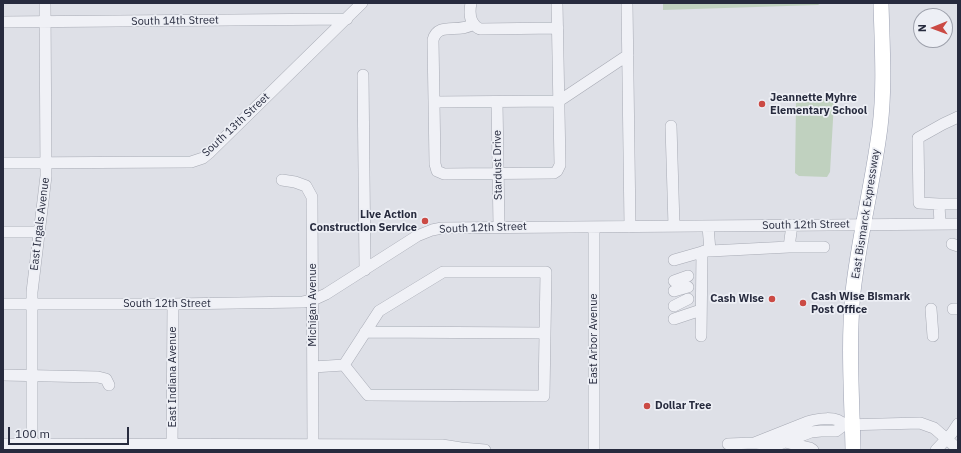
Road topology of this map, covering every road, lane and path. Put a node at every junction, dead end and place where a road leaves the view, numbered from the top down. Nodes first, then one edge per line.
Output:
1 (45, 3) edge
2 (362, 3) edge
3 (471, 3) edge
4 (557, 3) edge
5 (627, 3) edge
6 (881, 3) edge
7 (347, 19) junction
8 (3, 22) edge
9 (45, 22) junction
10 (473, 24) junction
11 (558, 28) junction
12 (628, 55) junction
13 (363, 75) dead end
14 (559, 100) junction
15 (434, 102) junction
16 (497, 102) junction
17 (958, 117) edge
18 (671, 126) dead end
19 (3, 162) edge
20 (46, 163) junction
21 (498, 173) junction
22 (282, 180) dead end
23 (940, 204) junction
24 (958, 204) edge
25 (940, 224) junction
26 (958, 224) edge
27 (792, 225) junction
28 (864, 225) junction
29 (674, 226) junction
30 (708, 226) junction
31 (499, 227) junction
32 (594, 227) junction
33 (630, 227) junction
34 (3, 232) edge
35 (39, 232) junction
36 (789, 247) junction
37 (824, 247) dead end
38 (706, 251) junction
39 (674, 260) dead end
40 (365, 270) junction
41 (696, 284) junction
42 (674, 286) dead end
43 (313, 300) junction
44 (3, 304) edge
45 (32, 304) junction
46 (173, 304) junction
47 (674, 306) dead end
48 (931, 309) dead end
49 (701, 310) junction
50 (674, 318) dead end
51 (365, 332) junction
52 (545, 333) junction
53 (701, 336) dead end
54 (933, 336) dead end
55 (344, 365) junction
56 (313, 367) junction
57 (32, 374) junction
58 (3, 375) edge
59 (109, 385) dead end
60 (958, 424) edge
61 (848, 425) junction
62 (947, 438) junction
63 (785, 442) junction
64 (754, 443) junction
65 (3, 444) edge
66 (32, 447) edge
67 (172, 447) edge
68 (313, 447) edge
69 (729, 447) edge
70 (958, 449) edge
71 (485, 450) edge
72 (594, 450) edge
73 (812, 450) edge
74 (853, 450) edge
75 (936, 450) edge

1 - 9 street, East Ingals Avenue
2 - 7 street, South 13th Street
3 - 10 street
4 - 11 street
5 - 12 street
6 - 28 main road, East Bismarck Expressway
7 - 9 street, South 14th Street
7 - 20 street, South 13th Street
8 - 9 street, South 14th Street
9 - 20 street, East Ingals Avenue
10 - 11 street
10 - 15 street
11 - 14 street
12 - 14 street
12 - 33 street
13 - 40 street
14 - 16 street
14 - 21 street
15 - 16 street
15 - 21 street
16 - 21 street, Stardust Drive
17 - 23 street
18 - 29 street
19 - 20 street, South 13th Street
20 - 35 street, East Ingals Avenue
21 - 31 street, Stardust Drive
22 - 43 street, Michigan Avenue
23 - 24 street
23 - 25 street
25 - 26 street, South 12th Street
25 - 28 street, South 12th Street
27 - 28 street, South 12th Street
27 - 30 street, South 12th Street
27 - 36 street
28 - 61 main road, East Bismarck Expressway
29 - 30 street, South 12th Street
29 - 33 street, South 12th Street
30 - 38 street
31 - 32 street, South 12th Street
31 - 40 street, South 12th Street
32 - 33 street, South 12th Street
32 - 72 street, East Arbor Avenue
34 - 35 street
35 - 45 street, East Ingals Avenue
36 - 37 street
36 - 38 street
38 - 39 street
38 - 41 street
40 - 43 street, South 12th Street
41 - 42 street
41 - 47 street
41 - 49 street
43 - 46 street, South 12th Street
43 - 56 street, Michigan Avenue
44 - 45 street, South 12th Street
45 - 46 street, South 12th Street
45 - 57 street, East Ingals Avenue
46 - 67 street, East Indiana Avenue
48 - 54 street
49 - 50 street
49 - 53 street
51 - 52 street
51 - 52 street
51 - 55 street
52 - 55 street
55 - 56 street
56 - 68 street, Michigan Avenue
57 - 58 street
57 - 59 street
57 - 66 street, East Ingals Avenue
60 - 62 street
61 - 62 street
61 - 63 street
61 - 64 street
61 - 74 main road, East Bismarck Expressway
62 - 70 street
62 - 75 street
63 - 64 street
63 - 73 street
64 - 69 street
65 - 66 street
66 - 67 street
67 - 68 street
68 - 71 street

